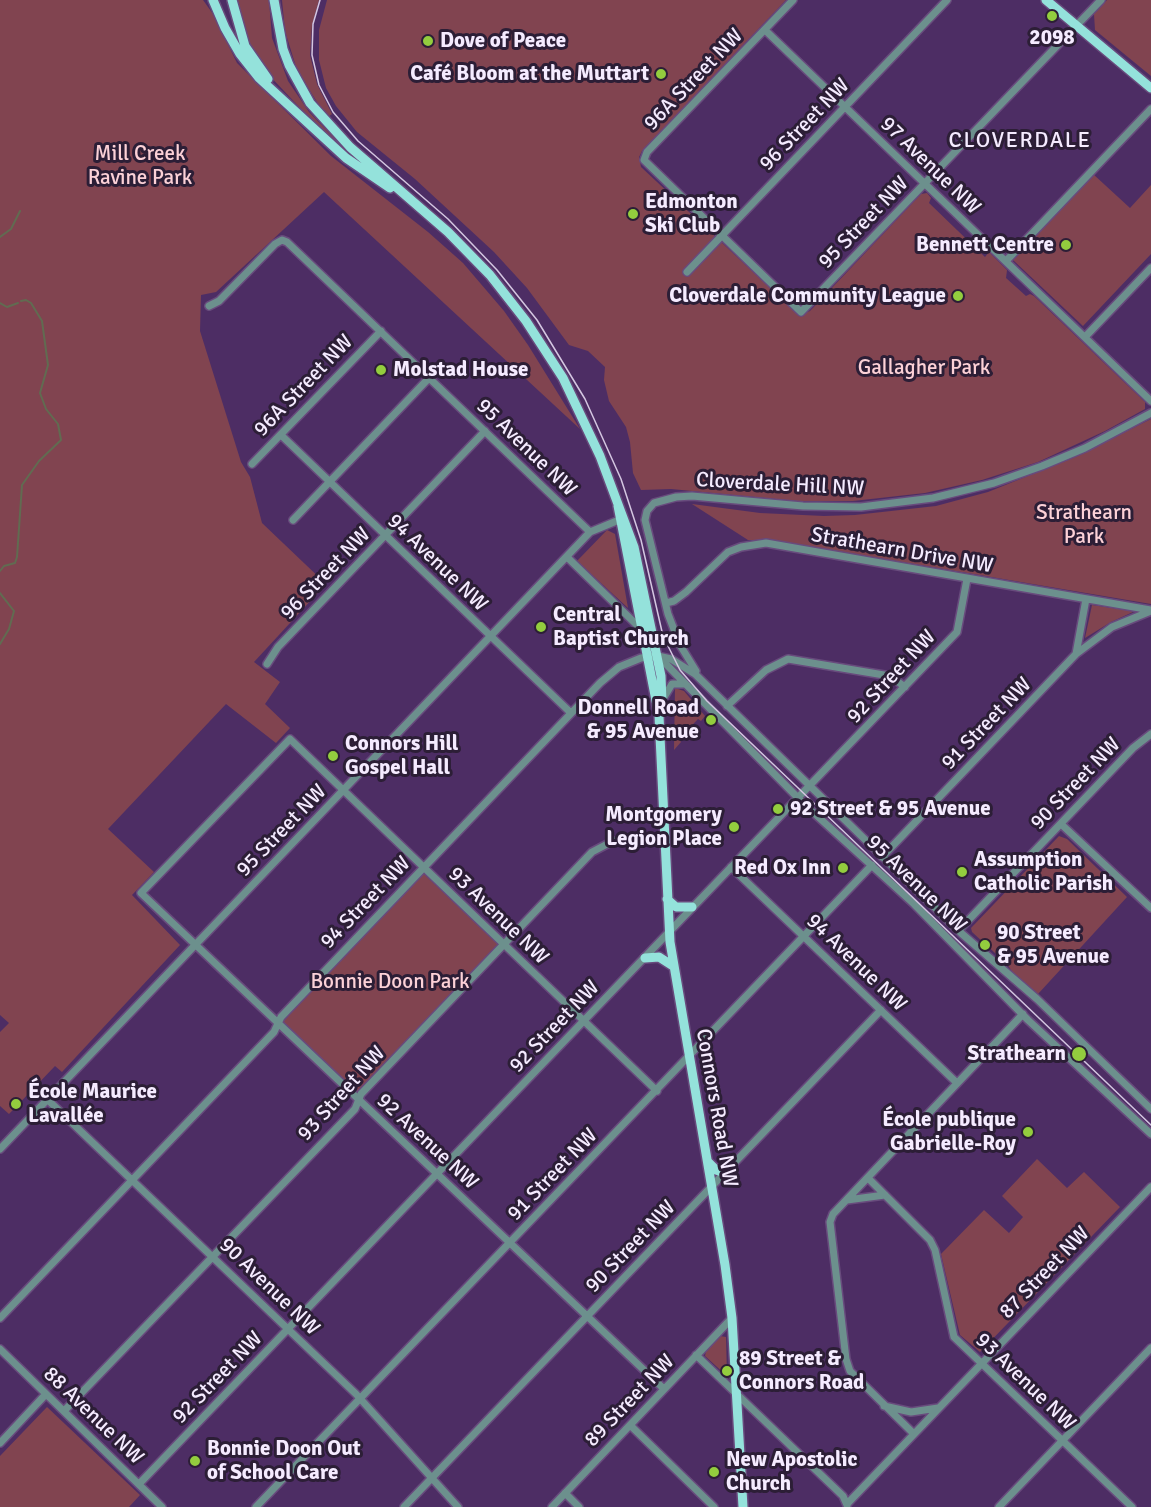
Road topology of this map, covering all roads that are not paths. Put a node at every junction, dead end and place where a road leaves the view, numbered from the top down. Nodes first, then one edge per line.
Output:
1 (213, 0) edge
2 (232, 0) edge
3 (274, 0) edge
4 (793, 0) edge
5 (947, 0) edge
6 (1046, 0) edge
7 (1101, 0) edge
8 (1076, 26) junction
9 (765, 30) junction
10 (1151, 88) edge
11 (845, 107) junction
12 (1151, 109) edge
13 (298, 115) junction
14 (925, 184) junction
15 (413, 202) junction
16 (721, 236) junction
17 (1006, 261) junction
18 (1151, 268) edge
19 (687, 272) dead end
20 (209, 306) dead end
21 (381, 331) junction
22 (1085, 337) junction
23 (429, 378) junction
24 (1151, 401) edge
25 (1151, 413) edge
26 (485, 431) junction
27 (281, 435) junction
28 (252, 464) dead end
29 (329, 482) junction
30 (618, 506) junction
31 (647, 511) joint
32 (293, 520) dead end
33 (619, 520) junction
34 (590, 532) junction
35 (385, 536) junction
36 (567, 557) junction
37 (967, 579) junction
38 (1086, 599) junction
39 (666, 603) junction
40 (1151, 611) edge
41 (640, 628) junction
42 (490, 637) junction
43 (1076, 654) junction
44 (658, 656) junction
45 (646, 657) junction
46 (267, 664) dead end
47 (685, 685) junction
48 (905, 687) junction
49 (710, 689) junction
50 (662, 702) junction
51 (727, 706) junction
52 (571, 713) junction
53 (659, 716) junction
54 (1148, 736) edge
55 (811, 784) junction
56 (344, 791) junction
57 (799, 797) junction
58 (1061, 824) junction
59 (664, 839) junction
60 (882, 857) junction
61 (872, 866) junction
62 (731, 867) junction
63 (424, 868) junction
64 (141, 893) joint
65 (667, 899) junction
66 (692, 907) junction
67 (1151, 908) edge
68 (958, 930) junction
69 (669, 931) junction
70 (804, 937) junction
71 (504, 944) junction
72 (195, 945) junction
73 (645, 958) junction
74 (673, 966) junction
75 (881, 1010) junction
76 (1023, 1014) junction
77 (584, 1021) junction
78 (278, 1023) junction
79 (689, 1057) junction
80 (957, 1083) junction
81 (657, 1091) junction
82 (48, 1100) junction
83 (358, 1100) junction
84 (1151, 1109) edge
85 (1151, 1134) edge
86 (0, 1149) edge
87 (707, 1161) junction
88 (725, 1173) junction
89 (437, 1174) junction
90 (868, 1178) junction
91 (132, 1180) junction
92 (712, 1187) junction
93 (1151, 1187) edge
94 (885, 1194) junction
95 (847, 1200) junction
96 (510, 1244) junction
97 (213, 1256) junction
98 (587, 1317) junction
99 (0, 1318) edge
100 (732, 1318) junction
101 (288, 1329) junction
102 (1151, 1348) edge
103 (0, 1349) edge
104 (696, 1355) junction
105 (982, 1363) junction
106 (664, 1389) junction
107 (46, 1394) junction
108 (736, 1394) junction
109 (361, 1399) junction
110 (884, 1406) junction
111 (939, 1408) junction
112 (64, 1411) junction
113 (630, 1425) junction
114 (914, 1434) junction
115 (1062, 1440) junction
116 (0, 1443) edge
117 (432, 1478) junction
118 (139, 1484) junction
119 (565, 1493) junction
120 (847, 1505) edge
121 (162, 1507) edge
122 (256, 1507) edge
123 (404, 1507) edge
124 (458, 1507) edge
125 (552, 1507) edge
126 (579, 1507) edge
127 (714, 1507) edge
128 (743, 1507) edge
129 (999, 1507) edge
130 (1132, 1507) edge

1 - 13 main road, Connors Road NW
2 - 13 main road
3 - 15 main road, Connors Road NW
4 - 9 street, 96A Street NW
5 - 11 street, 96 Street NW
6 - 8 main road
7 - 8 street, 95 Street NW
8 - 10 main road
8 - 14 street, 95 Street NW
9 - 11 street, 97 Avenue NW
9 - 16 street, 96A Street NW
11 - 14 street, 97 Avenue NW
11 - 16 street, 96 Street NW
12 - 17 street
13 - 15 main road, Connors Road NW
14 - 16 street, 95 Street NW
14 - 17 street, 97 Avenue NW
15 - 30 main road, Connors Road NW
16 - 19 street, 96 Street NW
17 - 22 street, 97 Avenue NW
18 - 22 street
20 - 21 street, 95 Avenue NW
21 - 23 street, 95 Avenue NW
21 - 27 street, 96A Street NW
22 - 24 street, 97 Avenue NW
23 - 26 street, 95 Avenue NW
23 - 29 street
25 - 31 street, Cloverdale Hill NW
26 - 34 street, 95 Avenue NW
26 - 35 street, 96 Street NW
27 - 28 street, 96A Street NW
27 - 29 street, 94 Avenue NW
29 - 32 street
29 - 35 street, 94 Avenue NW
30 - 33 main road, Connors Road NW
30 - 44 main road, Connors Road NW
31 - 39 street, 95 Avenue NW
33 - 34 street, 95 Street NW
33 - 41 main road, Connors Road NW
34 - 36 street, 95 Street NW
35 - 42 street, 94 Avenue NW
35 - 46 street, 96 Street NW
36 - 41 street
36 - 42 street, 95 Street NW
37 - 38 street, Strathearn Drive NW
37 - 39 street, Strathearn Drive NW
37 - 48 street, 92 Street NW
38 - 40 street, Strathearn Drive NW
38 - 43 street
39 - 49 street, 95 Avenue NW
40 - 43 street, Strathearn Drive NW
41 - 45 main road, Connors Road NW
42 - 52 street, 94 Avenue NW
42 - 56 street, 95 Street NW
43 - 60 street, 91 Street NW
44 - 45 street, 95 Avenue NW
44 - 47 street, 95 Avenue NW
44 - 49 street, 95 Avenue NW
44 - 50 main road, Connors Road NW
45 - 52 street, 94 Street NW
45 - 53 main road, Connors Road NW
47 - 50 street
47 - 57 street, 95 Avenue NW
48 - 51 street
48 - 55 street, 92 Street NW
49 - 51 street, 95 Avenue NW
50 - 53 main road, Connors Road NW
51 - 55 street, 95 Avenue NW
52 - 63 street, 94 Street NW
53 - 59 main road, Connors Road NW
54 - 58 street, 90 Street NW
55 - 57 street, 92 Street NW
55 - 60 street, 95 Avenue NW
56 - 63 street, 93 Avenue NW
56 - 64 street, 93 Avenue NW
56 - 72 street, 95 Street NW
57 - 61 street, 95 Avenue NW
57 - 62 street, 92 Street NW
58 - 67 street
58 - 68 street, 90 Street NW
59 - 65 main road, Connors Road NW
59 - 71 street, 93 Street NW
60 - 68 street, 95 Avenue NW
61 - 70 street, 91 Street NW
61 - 76 street, 95 Avenue NW
62 - 66 street, 92 Street NW
62 - 70 street, 94 Avenue NW
63 - 71 street, 93 Avenue NW
63 - 78 street, 94 Street NW
64 - 72 street, 92 Avenue NW
65 - 66 main road
65 - 69 main road, Connors Road NW
66 - 69 street, 92 Street NW
68 - 84 street, 95 Avenue NW
69 - 73 street, 92 Street NW
69 - 74 main road, Connors Road NW
70 - 75 street, 94 Avenue NW
70 - 79 street, 91 Street NW
71 - 77 street, 93 Avenue NW
71 - 83 street, 93 Street NW
72 - 78 street, 92 Avenue NW
72 - 82 street, 95 Street NW
73 - 74 main road
73 - 77 street, 92 Street NW
74 - 79 main road, Connors Road NW
75 - 80 street, 94 Avenue NW
75 - 88 street, 90 Street NW
76 - 80 street
76 - 85 street, 95 Avenue NW
77 - 81 street, 93 Avenue NW
77 - 89 street, 92 Street NW
78 - 83 street, 92 Avenue NW
78 - 91 street, 94 Street NW
79 - 81 street, 91 Street NW
79 - 87 main road, Connors Road NW
80 - 90 street
81 - 96 street, 91 Street NW
82 - 86 street, 95 Street NW
82 - 91 street, 90 Avenue NW
83 - 89 street, 92 Avenue NW
83 - 97 street, 93 Street NW
87 - 88 main road
87 - 92 main road, Connors Road NW
88 - 92 street, 90 Street NW
89 - 96 street, 92 Avenue NW
89 - 101 street, 92 Street NW
90 - 94 street, 93 Avenue NW
90 - 95 street
91 - 97 street, 90 Avenue NW
91 - 99 street, 94 Street NW
92 - 98 street, 90 Street NW
92 - 100 main road, Connors Road NW
93 - 105 street, 87 Street NW
94 - 95 street
94 - 105 street, 93 Avenue NW
95 - 110 street
96 - 98 street, 92 Avenue NW
96 - 109 street, 91 Street NW
97 - 101 street, 90 Avenue NW
97 - 112 street, 93 Street NW
98 - 106 street, 92 Avenue NW
98 - 117 street, 90 Street NW
100 - 104 street, 89 Street NW
100 - 108 main road, Connors Road NW
101 - 109 street, 90 Avenue NW
101 - 118 street, 92 Street NW
102 - 115 street
103 - 107 street, 88 Avenue NW
104 - 106 street, 89 Street NW
104 - 108 street
105 - 111 street, 87 Street NW
105 - 115 street, 93 Avenue NW
106 - 113 street, 89 Street NW
107 - 112 street, 88 Avenue NW
107 - 116 street
108 - 120 street
108 - 128 main road, Connors Road NW
109 - 117 street, 90 Avenue NW
109 - 122 street, 91 Street NW
110 - 111 street
110 - 114 street
111 - 114 street, 87 Street NW
112 - 118 street, 88 Avenue NW
113 - 119 street, 89 Street NW
113 - 127 street
114 - 120 street, 87 Street NW
115 - 129 street
115 - 130 street, 93 Avenue NW
117 - 123 street, 90 Street NW
117 - 124 street, 90 Avenue NW
118 - 121 street, 88 Avenue NW
119 - 125 street, 89 Street NW
119 - 126 street

